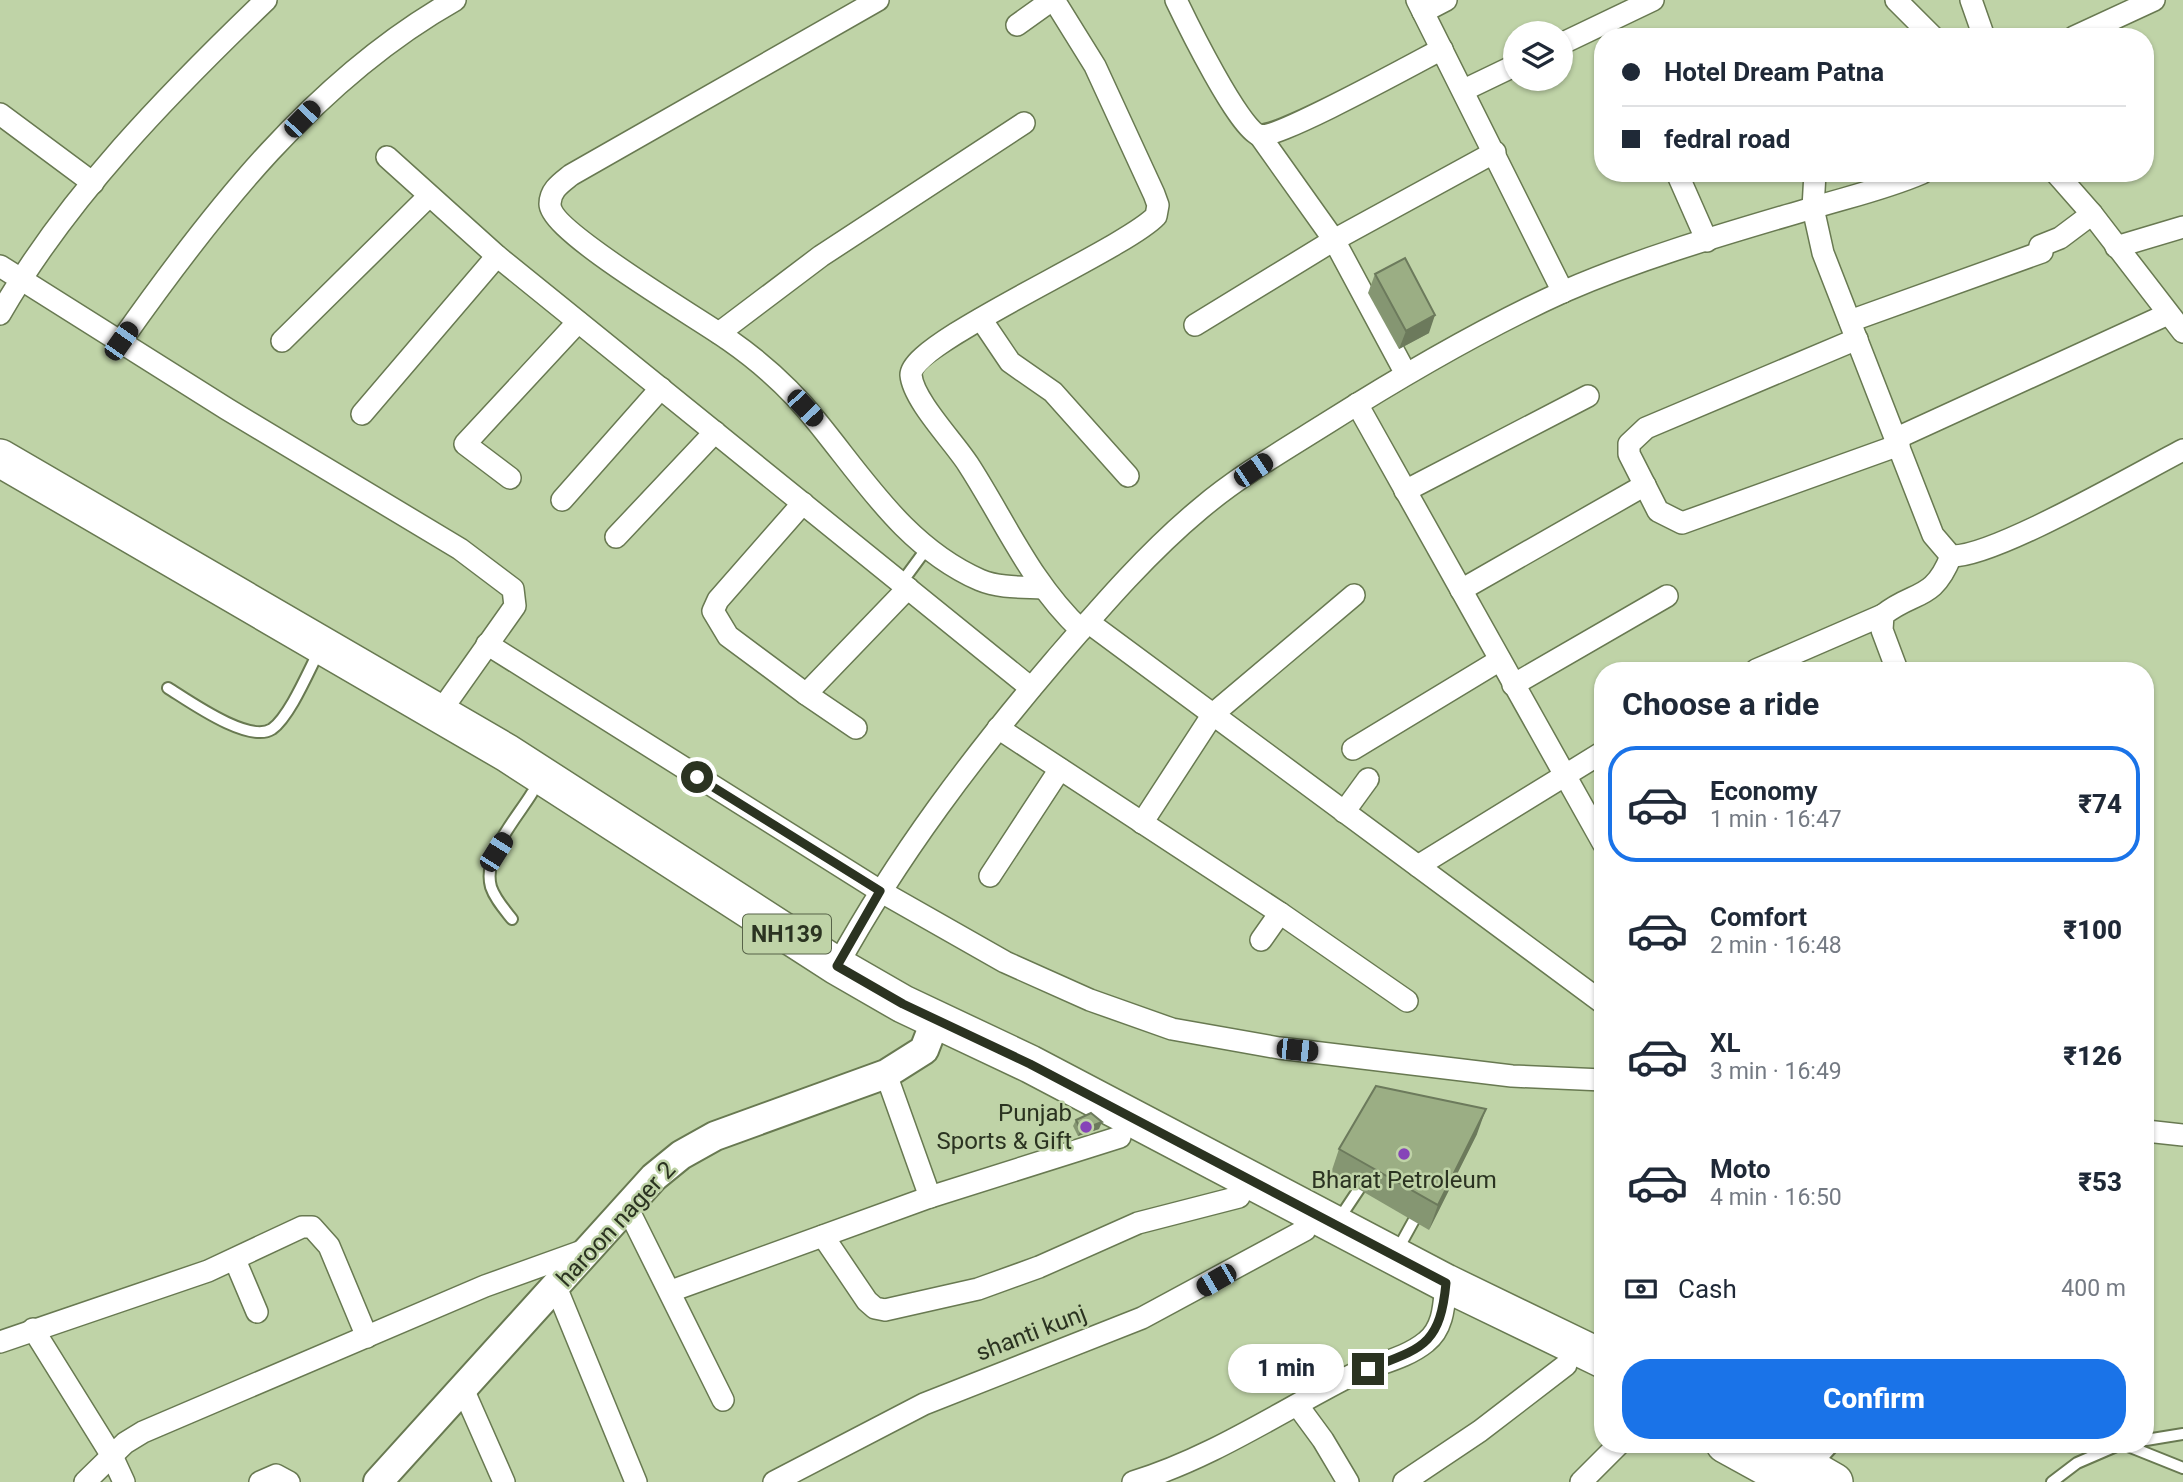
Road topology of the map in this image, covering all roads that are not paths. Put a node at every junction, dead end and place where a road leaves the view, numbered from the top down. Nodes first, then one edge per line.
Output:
1 (267, 0) edge
2 (455, 0) edge
3 (878, 0) edge
4 (1053, 0) edge
5 (1175, 0) edge
6 (1446, 0) edge
7 (1653, 0) edge
8 (1896, 0) edge
9 (1971, 0) edge
10 (2154, 0) edge
11 (1420, 6) edge
12 (1017, 25) dead end
13 (1594, 28) edge
14 (1594, 28) edge
15 (1924, 28) edge
16 (1981, 28) edge
17 (2093, 28) edge
18 (1573, 38) edge
19 (1442, 49) junction
20 (1503, 71) edge
21 (1464, 90) junction
22 (0, 114) edge
23 (1024, 122) dead end
24 (1260, 136) junction
25 (1495, 152) junction
26 (387, 157) dead end
27 (1681, 182) edge
28 (1814, 182) edge
29 (1900, 182) edge
30 (2064, 182) edge
31 (93, 183) junction
32 (428, 197) junction
33 (1813, 208) junction
34 (2092, 214) junction
35 (2183, 227) edge
36 (1334, 240) junction
37 (1707, 241) junction
38 (2116, 247) junction
39 (497, 256) junction
40 (0, 266) edge
41 (20, 278) junction
42 (1563, 292) junction
43 (0, 314) edge
44 (2168, 314) junction
45 (981, 319) junction
46 (578, 322) junction
47 (1195, 325) dead end
48 (1854, 330) junction
49 (2183, 332) edge
50 (719, 333) junction
51 (121, 341) junction
52 (282, 341) dead end
53 (1406, 374) junction
54 (661, 388) junction
55 (1588, 397) dead end
56 (1357, 404) junction
57 (362, 414) dead end
58 (715, 432) junction
59 (1898, 442) junction
60 (2183, 450) edge
61 (0, 458) edge
62 (1128, 476) dead end
63 (510, 478) dead end
64 (0, 482) edge
65 (1645, 485) junction
66 (1405, 491) junction
67 (562, 500) dead end
68 (803, 503) junction
69 (617, 537) dead end
70 (927, 548) junction
71 (1951, 556) junction
72 (905, 585) junction
73 (1042, 588) junction
74 (1461, 590) junction
75 (1353, 595) dead end
76 (1667, 596) dead end
77 (1883, 615) junction
78 (1084, 626) junction
79 (487, 644) junction
80 (318, 653) junction
81 (1500, 660) junction
82 (1792, 662) edge
83 (1894, 662) edge
84 (1513, 685) junction
85 (168, 688) dead end
86 (1031, 688) junction
87 (806, 694) junction
88 (440, 712) junction
89 (1213, 714) junction
90 (856, 728) dead end
91 (998, 728) junction
92 (1353, 749) dead end
93 (1594, 757) edge
94 (1060, 769) junction
95 (1563, 775) junction
96 (1368, 779) dead end
97 (532, 793) junction
98 (1344, 812) junction
99 (1142, 823) junction
100 (1594, 828) edge
101 (1418, 866) junction
102 (990, 876) dead end
103 (880, 891) junction
104 (1280, 913) junction
105 (512, 919) dead end
106 (1261, 940) dead end
107 (837, 966) junction
108 (1594, 996) edge
109 (1407, 1001) dead end
110 (933, 1030) junction
111 (886, 1074) junction
112 (1594, 1079) edge
113 (2154, 1132) edge
114 (2183, 1135) edge
115 (1121, 1137) junction
116 (1382, 1180) edge
117 (1412, 1194) edge
118 (930, 1197) junction
119 (1239, 1197) junction
120 (628, 1209) junction
121 (1321, 1227) junction
122 (823, 1236) junction
123 (593, 1247) junction
124 (1394, 1255) junction
125 (235, 1260) junction
126 (556, 1287) junction
127 (671, 1291) junction
128 (1445, 1294) junction
129 (257, 1312) dead end
130 (33, 1329) junction
131 (367, 1337) junction
132 (0, 1342) edge
133 (1594, 1355) edge
134 (1566, 1365) junction
135 (1594, 1377) edge
136 (463, 1390) junction
137 (723, 1400) dead end
138 (1298, 1406) junction
139 (2183, 1434) edge
140 (2154, 1439) edge
141 (1610, 1453) edge
142 (1759, 1453) edge
143 (1786, 1453) edge
144 (2101, 1453) edge
145 (2145, 1453) edge
146 (112, 1456) junction
147 (2183, 1468) edge
148 (1819, 1469) edge
149 (85, 1482) edge
150 (124, 1482) edge
151 (260, 1482) edge
152 (289, 1482) edge
153 (378, 1482) edge
154 (504, 1482) edge
155 (636, 1482) edge
156 (774, 1482) edge
157 (1133, 1482) edge
158 (1348, 1482) edge
159 (1404, 1482) edge
160 (1581, 1482) edge
161 (2052, 1482) edge

1 - 31 street
2 - 51 street
3 - 50 street
4 - 12 street
4 - 45 street
5 - 24 street
6 - 11 street
7 - 13 street
8 - 15 street
9 - 16 street
10 - 17 street
11 - 19 street
14 - 18 street
19 - 21 street
19 - 24 street
20 - 21 street
21 - 25 street
22 - 31 street
23 - 50 street
24 - 36 street
25 - 36 street
25 - 42 street
26 - 32 street
27 - 37 street
28 - 33 street
29 - 33 street
30 - 34 street
31 - 41 street
32 - 39 street
32 - 52 street
33 - 37 street
33 - 48 street
34 - 38 street
34 - 48 street
35 - 38 street
36 - 47 street
36 - 53 street
37 - 42 street
38 - 44 street
39 - 46 street
39 - 57 street
40 - 41 street
41 - 43 street
41 - 51 street
42 - 53 street
44 - 49 street
44 - 59 street
45 - 62 street
45 - 73 street
46 - 54 street
46 - 63 street
48 - 59 street
48 - 65 street
50 - 70 street
51 - 79 street
53 - 56 street
54 - 58 street
54 - 67 street
55 - 66 street
56 - 66 street
56 - 78 street
58 - 68 street
58 - 69 street
59 - 65 street
59 - 71 street
60 - 71 street
61 - 80 highway, NH139
64 - 80 highway, NH139
65 - 74 street
66 - 74 street
68 - 72 street
68 - 87 street
70 - 72 lane
70 - 73 street
71 - 77 street
72 - 86 street
72 - 87 street
73 - 78 street
74 - 81 street
75 - 89 street
76 - 84 street
77 - 82 street
77 - 83 street
78 - 86 street
78 - 89 street
79 - 88 street
79 - 103 street
80 - 85 lane
80 - 88 highway, NH139
80 - 97 highway, NH139
81 - 84 street
81 - 92 street
84 - 95 street
86 - 91 street
87 - 90 street
88 - 107 highway, NH139
89 - 98 street
89 - 99 street
91 - 94 street
91 - 103 street
93 - 95 street
94 - 99 street
94 - 102 street
95 - 100 street
95 - 101 street
96 - 98 street
97 - 105 lane
97 - 110 highway, NH139
98 - 101 street
99 - 104 street
101 - 108 street
103 - 107 street
103 - 112 street
104 - 106 street
104 - 109 street
107 - 110 highway, NH139
110 - 111 street, haroon nager 2
110 - 115 highway, NH139
110 - 121 highway, NH139
111 - 118 street
111 - 120 street, haroon nager 2
113 - 114 street
115 - 118 street
115 - 119 highway, NH139
116 - 121 lane
117 - 124 lane
118 - 122 street
119 - 121 highway, NH139
119 - 122 street
120 - 123 street, haroon nager 2
120 - 127 street
121 - 124 highway, NH139
121 - 128 highway, NH139
121 - 156 street, shanti kunj
122 - 127 street
123 - 126 street, haroon nager 2
123 - 131 street
124 - 128 highway, NH139
125 - 129 street
125 - 130 street
125 - 131 street
126 - 136 street, haroon nager 2
126 - 155 street
127 - 137 street
128 - 133 highway, NH139
128 - 134 highway, NH139
128 - 138 street
130 - 132 street
130 - 146 street
131 - 146 street
134 - 135 highway, NH139
134 - 159 street
136 - 153 street, haroon nager 2
136 - 154 street
138 - 157 street
138 - 158 street
139 - 140 lane
141 - 160 street
142 - 148 highway
143 - 148 highway
144 - 161 lane
145 - 147 lane
146 - 149 street
146 - 150 street
151 - 152 street

